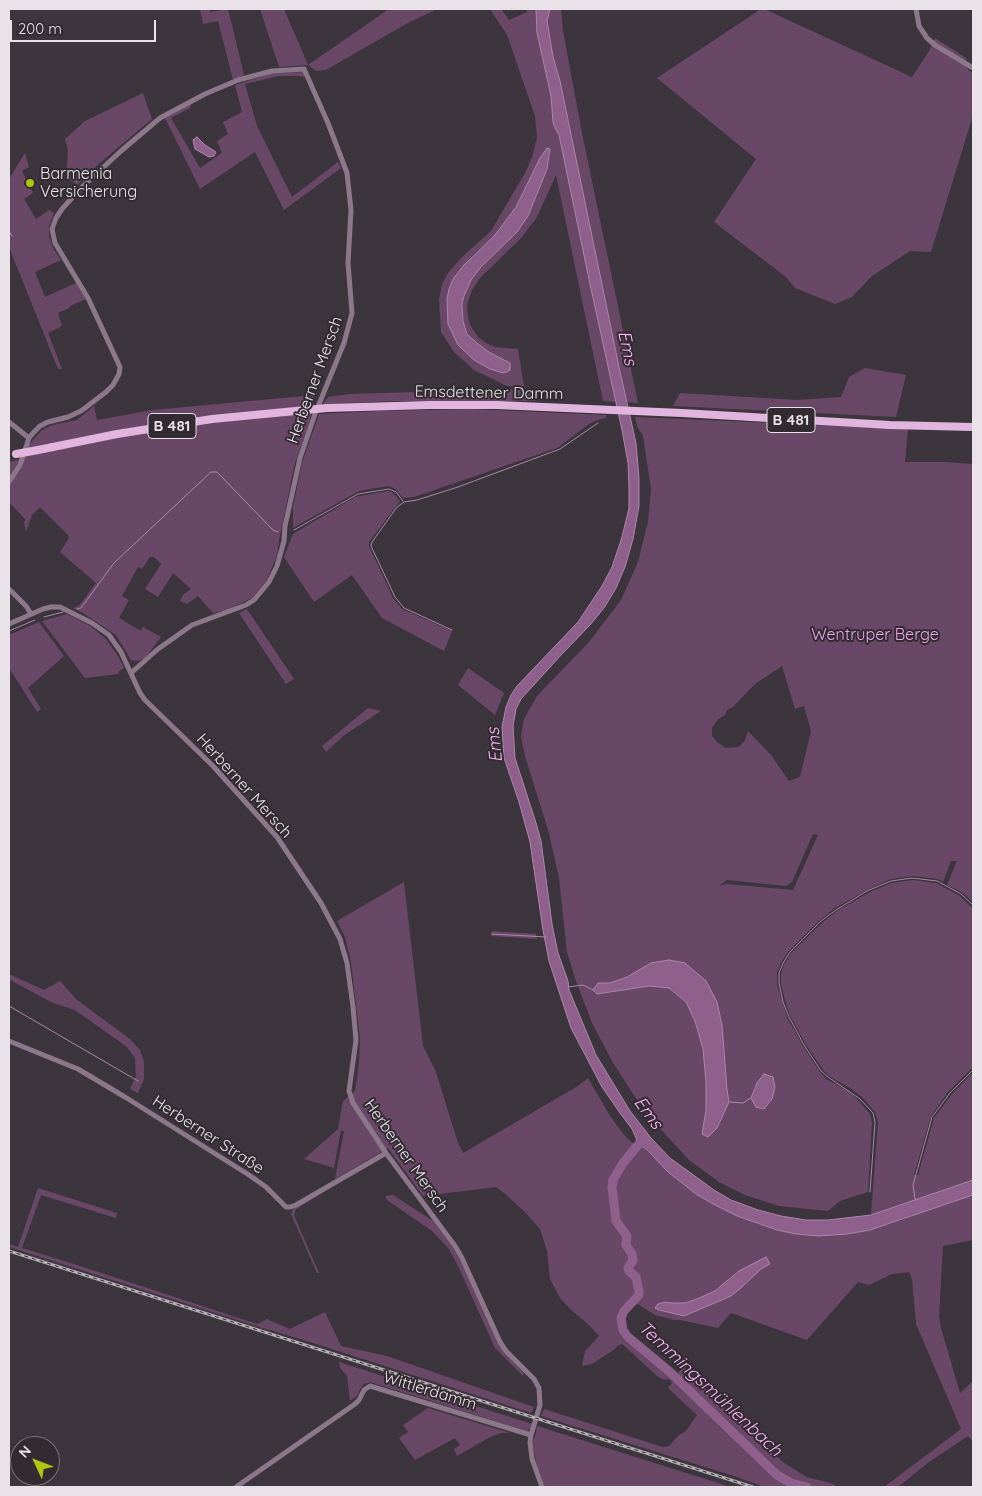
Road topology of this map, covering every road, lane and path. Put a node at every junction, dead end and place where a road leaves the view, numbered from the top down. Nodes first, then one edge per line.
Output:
1 (916, 9) edge
2 (973, 68) edge
3 (9, 422) edge
4 (973, 427) edge
5 (29, 438) junction
6 (12, 455) edge
7 (9, 482) edge
8 (9, 589) edge
9 (31, 614) junction
10 (9, 624) edge
11 (131, 673) junction
12 (9, 1041) edge
13 (386, 1152) junction
14 (531, 1435) junction
15 (236, 1487) edge
16 (542, 1487) edge

1 - 2 street
3 - 5 street
4 - 6 main road, Emsdettener Damm / B 481, bridge
5 - 7 street
5 - 11 street, Herberner Mersch
8 - 9 street
9 - 10 street, Herberner Mersch
9 - 11 street, Herberner Mersch
11 - 13 street, Herberner Mersch
12 - 13 street, Herberner Straße
13 - 14 street, Herberner Mersch
14 - 15 street, Wittlerdamm
14 - 16 street, Herberner Mersch

